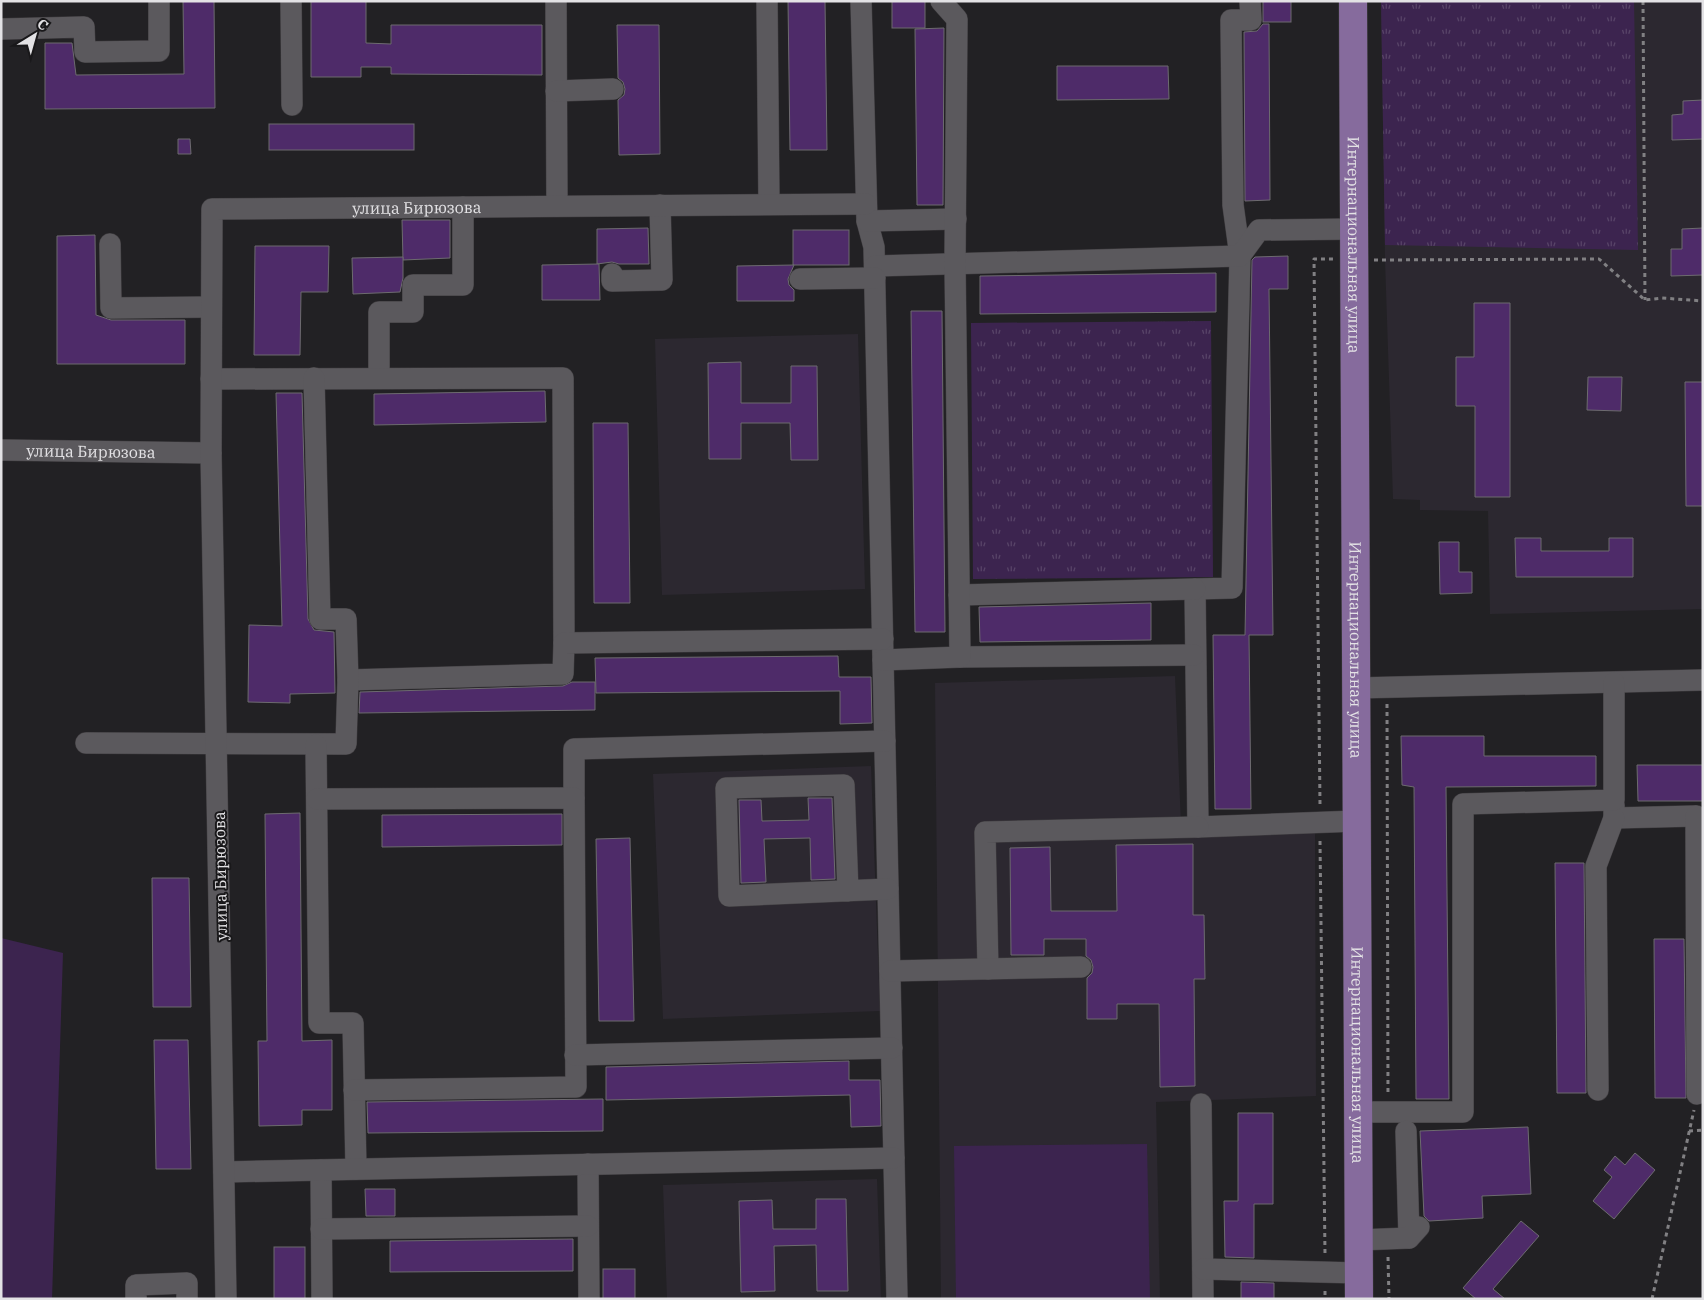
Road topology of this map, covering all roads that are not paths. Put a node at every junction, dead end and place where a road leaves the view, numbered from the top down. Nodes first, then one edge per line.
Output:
1 (159, 1) edge
2 (291, 1) edge
3 (556, 1) edge
4 (767, 1) edge
5 (861, 1) edge
6 (941, 1) edge
7 (1250, 1) edge
8 (1353, 1) edge
9 (1, 29) edge
10 (613, 89) dead end
11 (556, 92) junction
12 (292, 105) dead end
13 (769, 204) junction
14 (660, 205) junction
15 (463, 206) junction
16 (557, 206) junction
17 (867, 212) junction
18 (956, 219) junction
19 (1354, 229) junction
20 (110, 244) dead end
21 (1240, 256) junction
22 (870, 260) junction
23 (955, 263) junction
24 (800, 279) dead end
25 (612, 282) dead end
26 (211, 307) junction
27 (314, 378) junction
28 (379, 378) junction
29 (211, 379) junction
30 (1, 450) edge
31 (211, 453) junction
32 (1195, 589) junction
33 (959, 595) junction
34 (883, 639) junction
35 (564, 643) junction
36 (1194, 655) junction
37 (960, 657) junction
38 (883, 660) junction
39 (348, 680) junction
40 (1703, 680) edge
41 (1614, 683) junction
42 (1356, 688) junction
43 (885, 740) junction
44 (86, 743) dead end
45 (217, 745) junction
46 (316, 745) junction
47 (574, 798) junction
48 (317, 799) junction
49 (1614, 809) junction
50 (1699, 819) edge
51 (1357, 821) junction
52 (1198, 827) junction
53 (888, 889) junction
54 (848, 890) junction
55 (1081, 967) dead end
56 (988, 969) junction
57 (890, 971) junction
58 (892, 1048) junction
59 (575, 1055) junction
60 (354, 1090) junction
61 (1598, 1090) dead end
62 (1697, 1094) road end
63 (1201, 1104) dead end
64 (1358, 1112) junction
65 (1406, 1131) dead end
66 (894, 1158) junction
67 (588, 1164) junction
68 (356, 1169) junction
69 (321, 1170) junction
70 (224, 1172) junction
71 (588, 1226) junction
72 (321, 1229) junction
73 (1359, 1240) junction
74 (1203, 1269) junction
75 (1359, 1286) edge
76 (136, 1299) edge
77 (187, 1299) edge
78 (226, 1299) edge
79 (322, 1299) edge
80 (589, 1299) edge
81 (897, 1299) edge
82 (1204, 1299) edge

1 - 9 street
2 - 12 street
3 - 11 street
4 - 13 street
5 - 17 street
6 - 18 street
7 - 21 street
8 - 19 main road, Интернациональная улица
10 - 11 street
11 - 16 street
13 - 14 street, улица Бирюзова
13 - 17 street, улица Бирюзова
14 - 16 street, улица Бирюзова
14 - 25 street
15 - 16 street, улица Бирюзова
15 - 26 street, улица Бирюзова
15 - 28 street
17 - 18 street, улица Бирюзова
17 - 22 street
18 - 23 street
19 - 21 street
19 - 42 main road, Интернациональная улица
20 - 26 street
21 - 23 street
21 - 32 street
22 - 23 street
22 - 24 street
22 - 34 street
23 - 33 street
26 - 29 street, улица Бирюзова
27 - 28 street
27 - 29 street
27 - 39 street
28 - 35 street
29 - 31 street, улица Бирюзова
30 - 31 street, улица Бирюзова
31 - 45 street, улица Бирюзова
32 - 33 street
32 - 36 street
33 - 37 street
34 - 35 street
34 - 38 street
35 - 39 street
36 - 37 street
36 - 52 street
37 - 38 street
38 - 43 street
39 - 46 street
40 - 41 street
41 - 42 street
41 - 49 street
42 - 51 main road, Интернациональная улица
43 - 47 street
43 - 53 street
44 - 45 street
45 - 46 street
45 - 70 street, улица Бирюзова
46 - 48 street
47 - 48 street
47 - 59 street
48 - 60 street
49 - 50 street
49 - 61 street
49 - 64 street
50 - 62 street
51 - 52 street
51 - 64 main road, Интернациональная улица
52 - 56 street
53 - 54 street
53 - 57 street
54 - 54 street
55 - 56 street
56 - 57 street
57 - 58 street
58 - 59 street
58 - 66 street
59 - 60 street
60 - 68 street
63 - 74 street
64 - 73 main road, Интернациональная улица
65 - 73 street
66 - 67 street
66 - 81 street
67 - 68 street
67 - 71 street
68 - 69 street
69 - 70 street
69 - 72 street
70 - 78 street, улица Бирюзова
71 - 72 street
71 - 80 street
72 - 79 street
73 - 75 main road, Интернациональная улица
74 - 75 street
74 - 82 street
76 - 77 street

